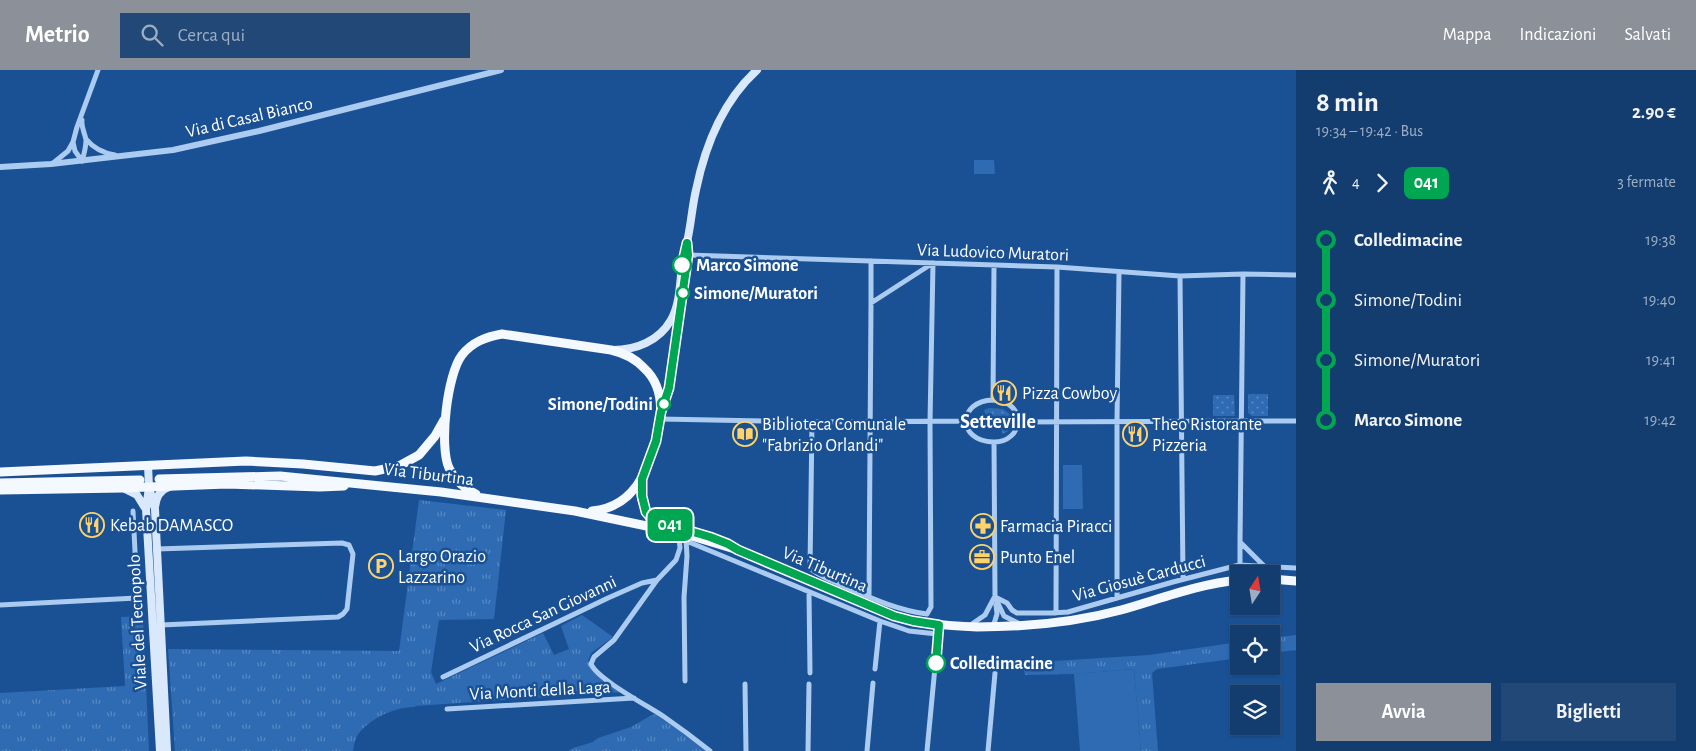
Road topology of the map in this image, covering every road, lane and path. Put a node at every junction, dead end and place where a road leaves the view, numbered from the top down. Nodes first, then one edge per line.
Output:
1 (98, 70) edge
2 (501, 70) edge
3 (757, 70) edge
4 (83, 112) junction
5 (86, 139) junction
6 (73, 142) junction
7 (126, 156) junction
8 (82, 161) junction
9 (52, 164) junction
10 (0, 167) edge
11 (687, 243) junction
12 (688, 255) junction
13 (871, 261) junction
14 (933, 263) junction
15 (994, 265) junction
16 (1058, 267) junction
17 (1119, 273) junction
18 (1243, 274) junction
19 (1296, 275) edge
20 (1180, 276) junction
21 (870, 303) junction
22 (611, 350) junction
23 (993, 400) junction
24 (446, 412) junction
25 (661, 415) junction
26 (966, 421) junction
27 (1056, 421) junction
28 (1117, 421) junction
29 (1181, 421) junction
30 (1242, 421) junction
31 (1296, 421) edge
32 (812, 422) junction
33 (869, 422) junction
34 (930, 422) junction
35 (1018, 422) junction
36 (994, 442) junction
37 (148, 465) junction
38 (0, 472) edge
39 (643, 474) junction
40 (159, 479) dead end
41 (140, 480) dead end
42 (0, 483) edge
43 (366, 484) junction
44 (171, 486) junction
45 (149, 487) junction
46 (123, 488) junction
47 (0, 490) edge
48 (484, 498) junction
49 (155, 508) junction
50 (146, 510) junction
51 (575, 511) junction
52 (133, 512) dead end
53 (681, 535) junction
54 (1240, 542) junction
55 (157, 549) junction
56 (135, 550) junction
57 (148, 550) junction
58 (738, 550) junction
59 (1239, 565) edge
60 (1262, 565) edge
61 (1230, 567) edge
62 (1280, 567) edge
63 (1296, 568) edge
64 (1183, 579) junction
65 (657, 580) junction
66 (1280, 580) edge
67 (1230, 581) edge
68 (1296, 581) edge
69 (809, 592) junction
70 (869, 597) junction
71 (137, 598) junction
72 (1117, 598) junction
73 (995, 599) junction
74 (0, 605) edge
75 (138, 612) dead end
76 (988, 612) junction
77 (1056, 613) junction
78 (880, 621) junction
79 (161, 625) junction
80 (966, 626) junction
81 (1026, 626) junction
82 (993, 627) junction
83 (938, 630) junction
84 (875, 669) dead end
85 (810, 673) dead end
86 (995, 673) dead end
87 (443, 677) dead end
88 (685, 681) dead end
89 (873, 683) dead end
90 (745, 684) dead end
91 (809, 684) dead end
92 (634, 698) junction
93 (447, 709) dead end
94 (160, 751) edge
95 (167, 751) edge
96 (710, 751) edge
97 (746, 751) edge
98 (808, 751) edge
99 (867, 751) edge
100 (927, 751) edge
101 (988, 751) edge

1 - 4 street
2 - 7 street, Via di Casal Bianco
3 - 11 main road
4 - 5 street
4 - 6 street
5 - 7 street
5 - 8 street
6 - 8 street
6 - 9 street
7 - 8 street, Via di Casal Bianco
8 - 9 street, Via di Casal Bianco
9 - 10 street, Via di Casal Bianco
11 - 12 main road
11 - 22 main road
12 - 13 street, Via Ludovico Muratori
12 - 25 main road
13 - 14 street, Via Ludovico Muratori
13 - 21 street
14 - 15 street, Via Ludovico Muratori
14 - 21 street
14 - 34 street
15 - 16 street, Via Ludovico Muratori
15 - 23 street
16 - 17 street, Via Ludovico Muratori
16 - 27 street
17 - 20 street, Via Ludovico Muratori
17 - 28 street
18 - 19 street, Via Ludovico Muratori
18 - 20 street, Via Ludovico Muratori
18 - 30 street
20 - 29 street
21 - 33 street
22 - 24 main road
22 - 25 main road
23 - 26 street
23 - 35 street
24 - 37 main road, Via Tiburtina
24 - 48 main road
25 - 32 street
25 - 39 main road
26 - 34 street
26 - 36 street
27 - 28 street
27 - 35 street
27 - 77 street
28 - 29 street
28 - 72 street
29 - 30 street
29 - 64 street
30 - 31 street
30 - 54 street
32 - 33 street
32 - 70 street
33 - 34 street
33 - 70 street
34 - 70 street
35 - 36 street
36 - 73 street
37 - 38 main road, Via Tiburtina
37 - 45 main road
39 - 51 main road
39 - 58 main road
40 - 43 main road, Via Tiburtina
41 - 42 main road
43 - 44 main road
43 - 48 main road, Via Tiburtina
44 - 45 main road
44 - 49 main road
45 - 46 main road
45 - 49 main road, Viale del Tecnopolo
45 - 50 main road, Viale del Tecnopolo
46 - 47 main road
46 - 50 main road
48 - 51 main road, Via Tiburtina
49 - 55 main road, Viale del Tecnopolo
50 - 57 main road, Viale del Tecnopolo
51 - 53 main road, Via Tiburtina
52 - 56 street
53 - 58 main road, Via Tiburtina
53 - 65 street
53 - 69 street
53 - 88 street
54 - 59 street
54 - 60 street
55 - 79 main road, Viale del Tecnopolo
55 - 79 street
56 - 57 street
56 - 71 street
57 - 94 main road, Viale del Tecnopolo
58 - 83 main road, Via Tiburtina
61 - 64 street, Via Giosuè Carducci
62 - 63 street, Via Giosuè Carducci
64 - 72 street, Via Giosuè Carducci
65 - 87 street, Via Rocca San Giovanni
65 - 92 street
66 - 68 main road
67 - 81 main road, Via Tiburtina
69 - 78 street
69 - 85 street
71 - 74 street
71 - 75 street
72 - 77 street, Via Giosuè Carducci
73 - 76 street
73 - 77 street, Via Giosuè Carducci
73 - 81 street
73 - 82 street
76 - 80 street
76 - 82 street
78 - 83 street
78 - 84 street
79 - 95 main road, Viale del Tecnopolo
80 - 82 main road, Via Tiburtina
80 - 83 main road, Via Tiburtina
81 - 82 main road, Via Tiburtina
83 - 100 street
86 - 101 street
89 - 99 street
90 - 97 street
91 - 98 street
92 - 93 street, Via Monti della Laga
92 - 96 street

